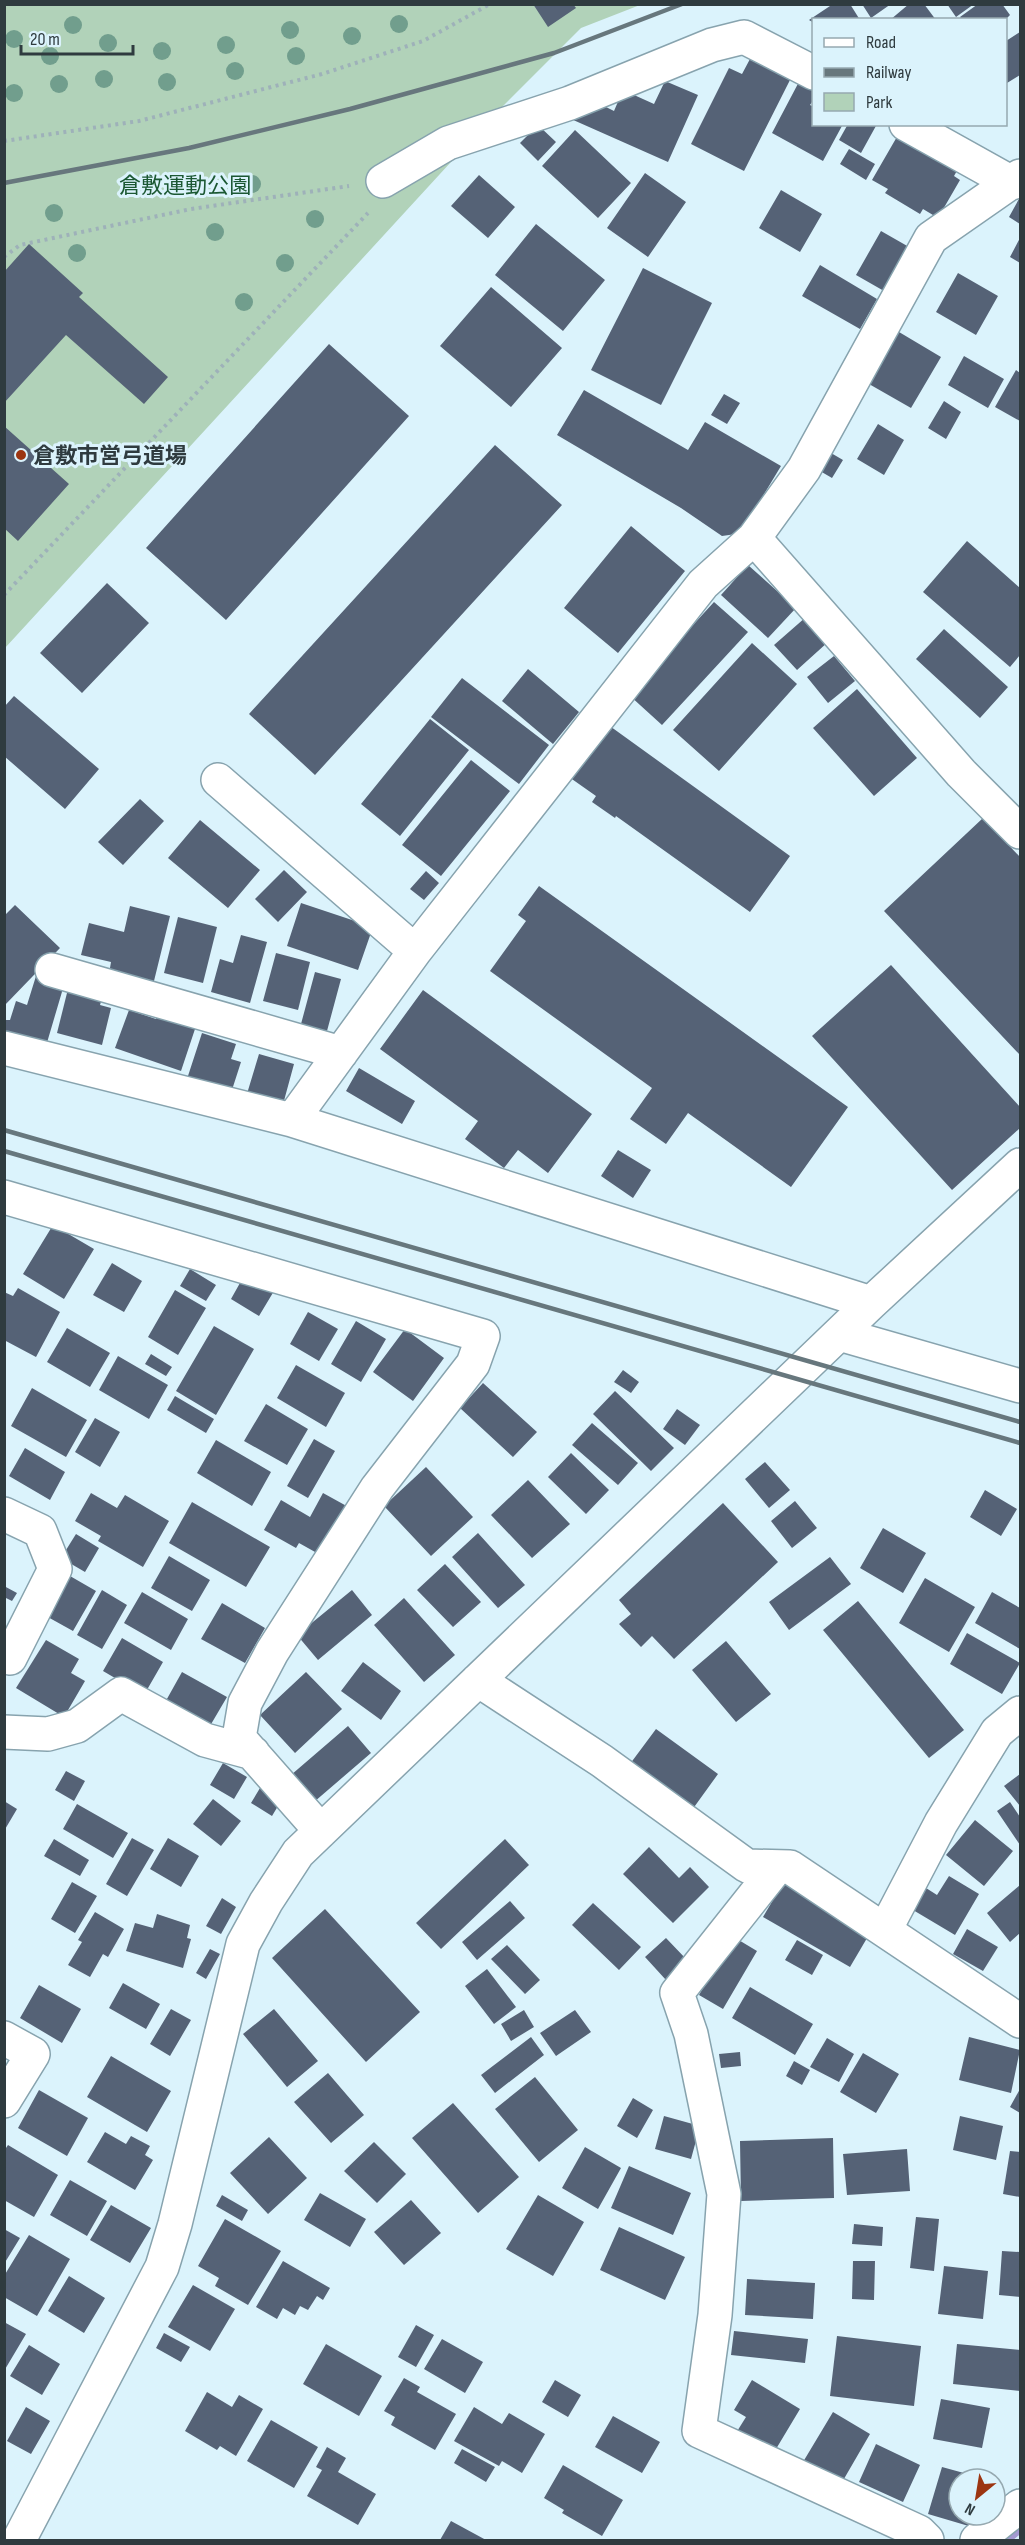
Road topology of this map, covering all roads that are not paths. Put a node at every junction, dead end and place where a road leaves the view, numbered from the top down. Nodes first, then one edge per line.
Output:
1 (812, 72) edge
2 (910, 126) edge
3 (1016, 179) edge
4 (383, 181) road end
5 (754, 538) junction
6 (218, 780) dead end
7 (1020, 832) edge
8 (416, 951) junction
9 (52, 970) dead end
10 (4, 1048) edge
11 (341, 1053) junction
12 (292, 1119) junction
13 (1020, 1165) edge
14 (4, 1197) edge
15 (871, 1303) junction
16 (839, 1334) junction
17 (1020, 1386) edge
18 (4, 1514) edge
19 (10, 1658) dead end
20 (478, 1680) junction
21 (1020, 1713) edge
22 (4, 1732) edge
23 (253, 1754) junction
24 (321, 1831) junction
25 (777, 1867) junction
26 (885, 1930) junction
27 (1020, 2021) edge
28 (4, 2038) edge
29 (4, 2101) edge
30 (1020, 2506) edge
31 (4, 2535) edge
32 (12, 2541) edge
33 (19, 2541) edge
34 (927, 2541) edge
35 (977, 2541) edge

1 - 4 street
2 - 3 street
3 - 5 street
5 - 7 street
5 - 8 street
6 - 8 street
8 - 11 street
9 - 11 street
10 - 12 street
11 - 12 street
12 - 15 street
13 - 15 street
14 - 23 street
15 - 16 street
16 - 17 street
16 - 20 street
18 - 19 street
20 - 24 street
20 - 25 street
21 - 26 street
22 - 23 street
23 - 24 street
24 - 33 street
25 - 26 street
25 - 34 street
26 - 27 street
28 - 29 street
30 - 35 street
31 - 32 street

